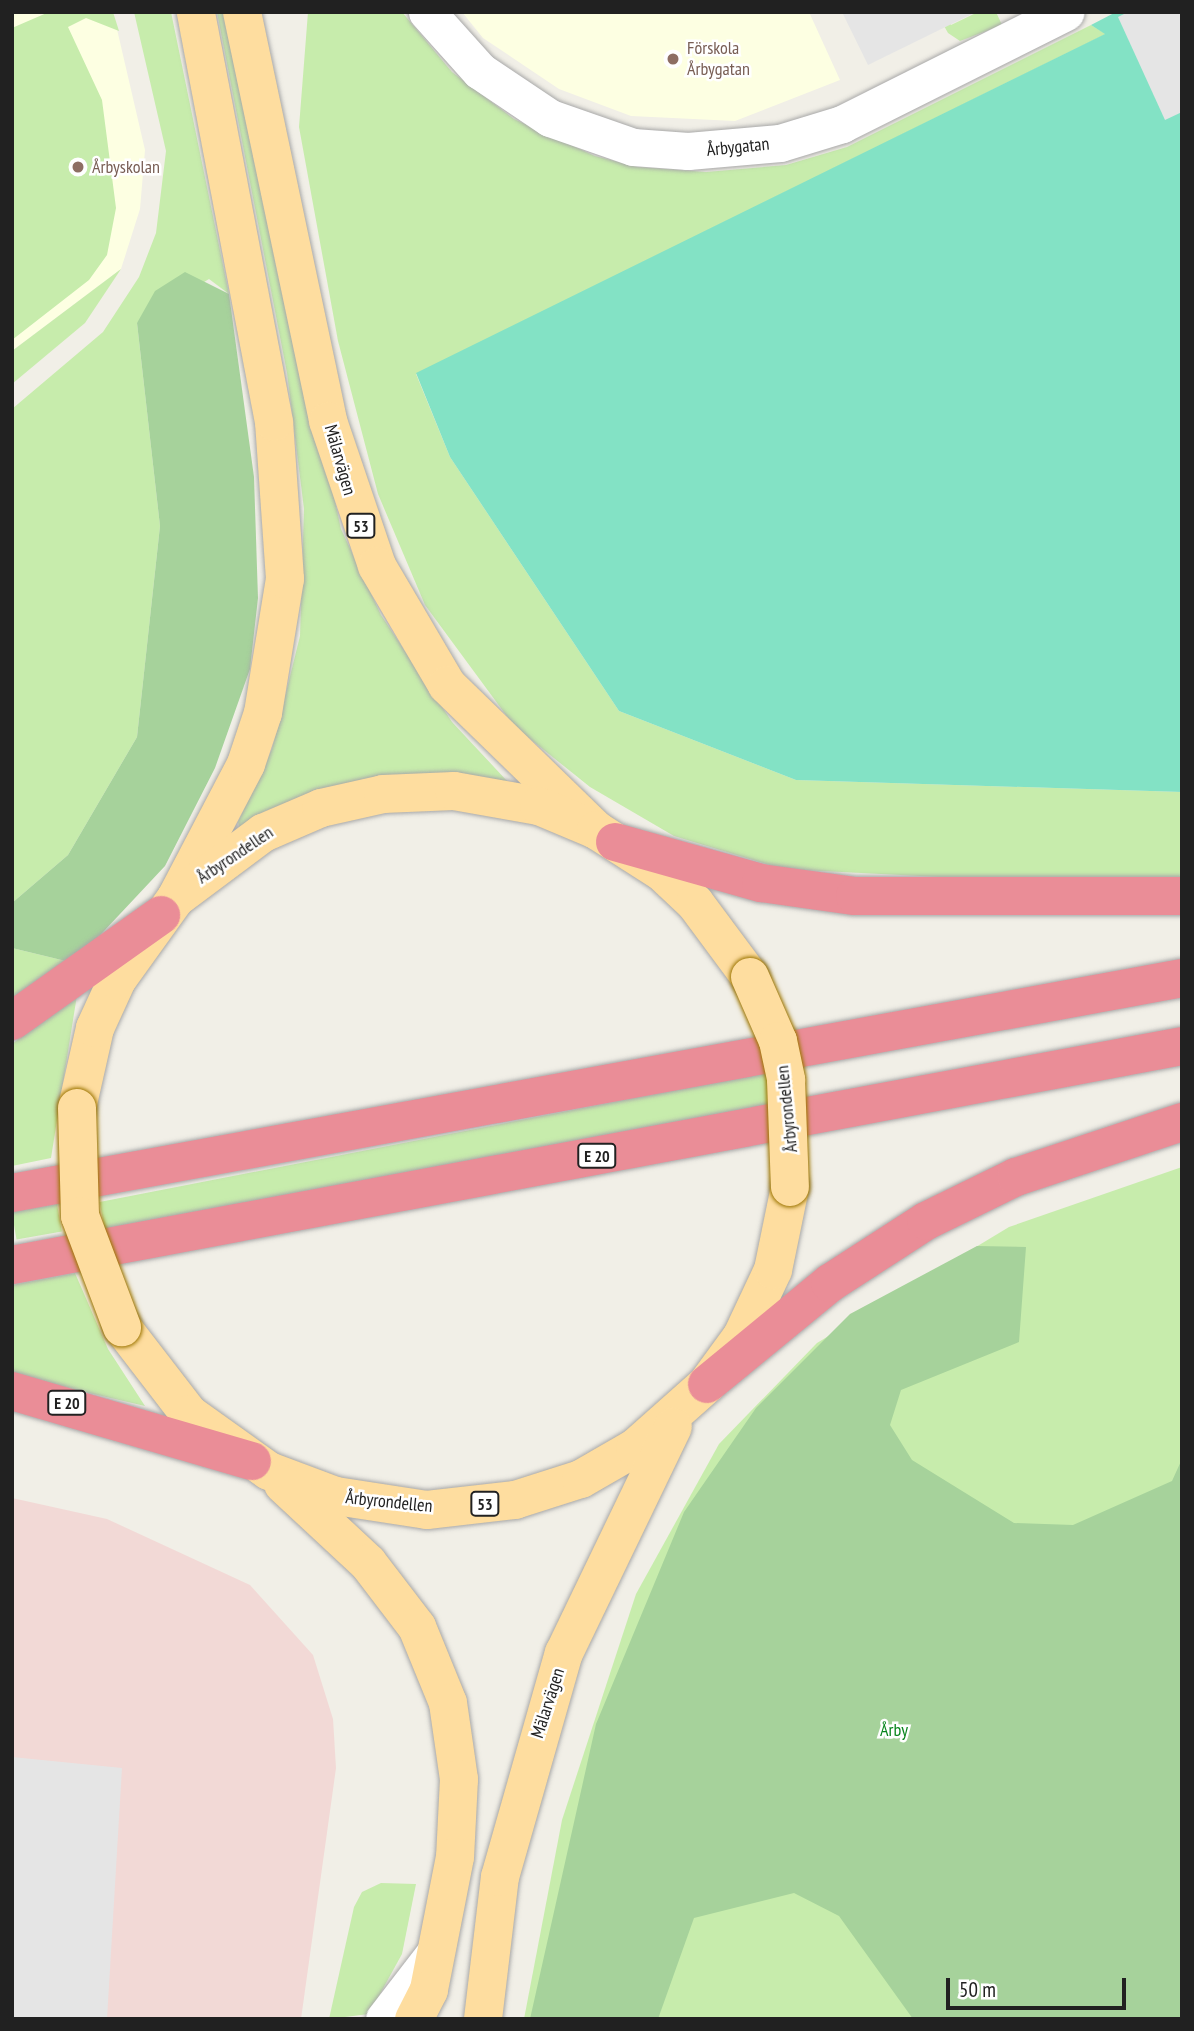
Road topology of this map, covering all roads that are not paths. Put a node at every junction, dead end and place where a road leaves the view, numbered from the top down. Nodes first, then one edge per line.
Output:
1 (196, 12) edge
2 (242, 12) edge
3 (427, 12) edge
4 (1066, 12) edge
5 (606, 836) junction
6 (1182, 896) edge
7 (169, 907) junction
8 (1182, 978) edge
9 (12, 1021) edge
10 (1182, 1046) edge
11 (1182, 1122) edge
12 (12, 1193) edge
13 (12, 1265) edge
14 (12, 1391) edge
15 (695, 1397) junction
16 (260, 1466) junction
17 (437, 1950) junction
18 (384, 2019) edge
19 (414, 2019) edge
20 (483, 2019) edge

1 - 7 main road, 53
2 - 5 main road, Mälarvägen / 53
3 - 4 street, Årbygatan
5 - 6 highway
5 - 7 main road, Årbyrondellen / 53
5 - 15 main road, Årbyrondellen / 53, bridge
7 - 9 highway
7 - 16 main road, Årbyrondellen / 53, bridge
8 - 12 highway
10 - 13 highway, E 20
11 - 15 highway
14 - 16 highway, E 20
15 - 16 main road, Årbyrondellen / 53
15 - 20 main road, Mälarvägen
16 - 17 main road
17 - 18 street
17 - 19 main road

